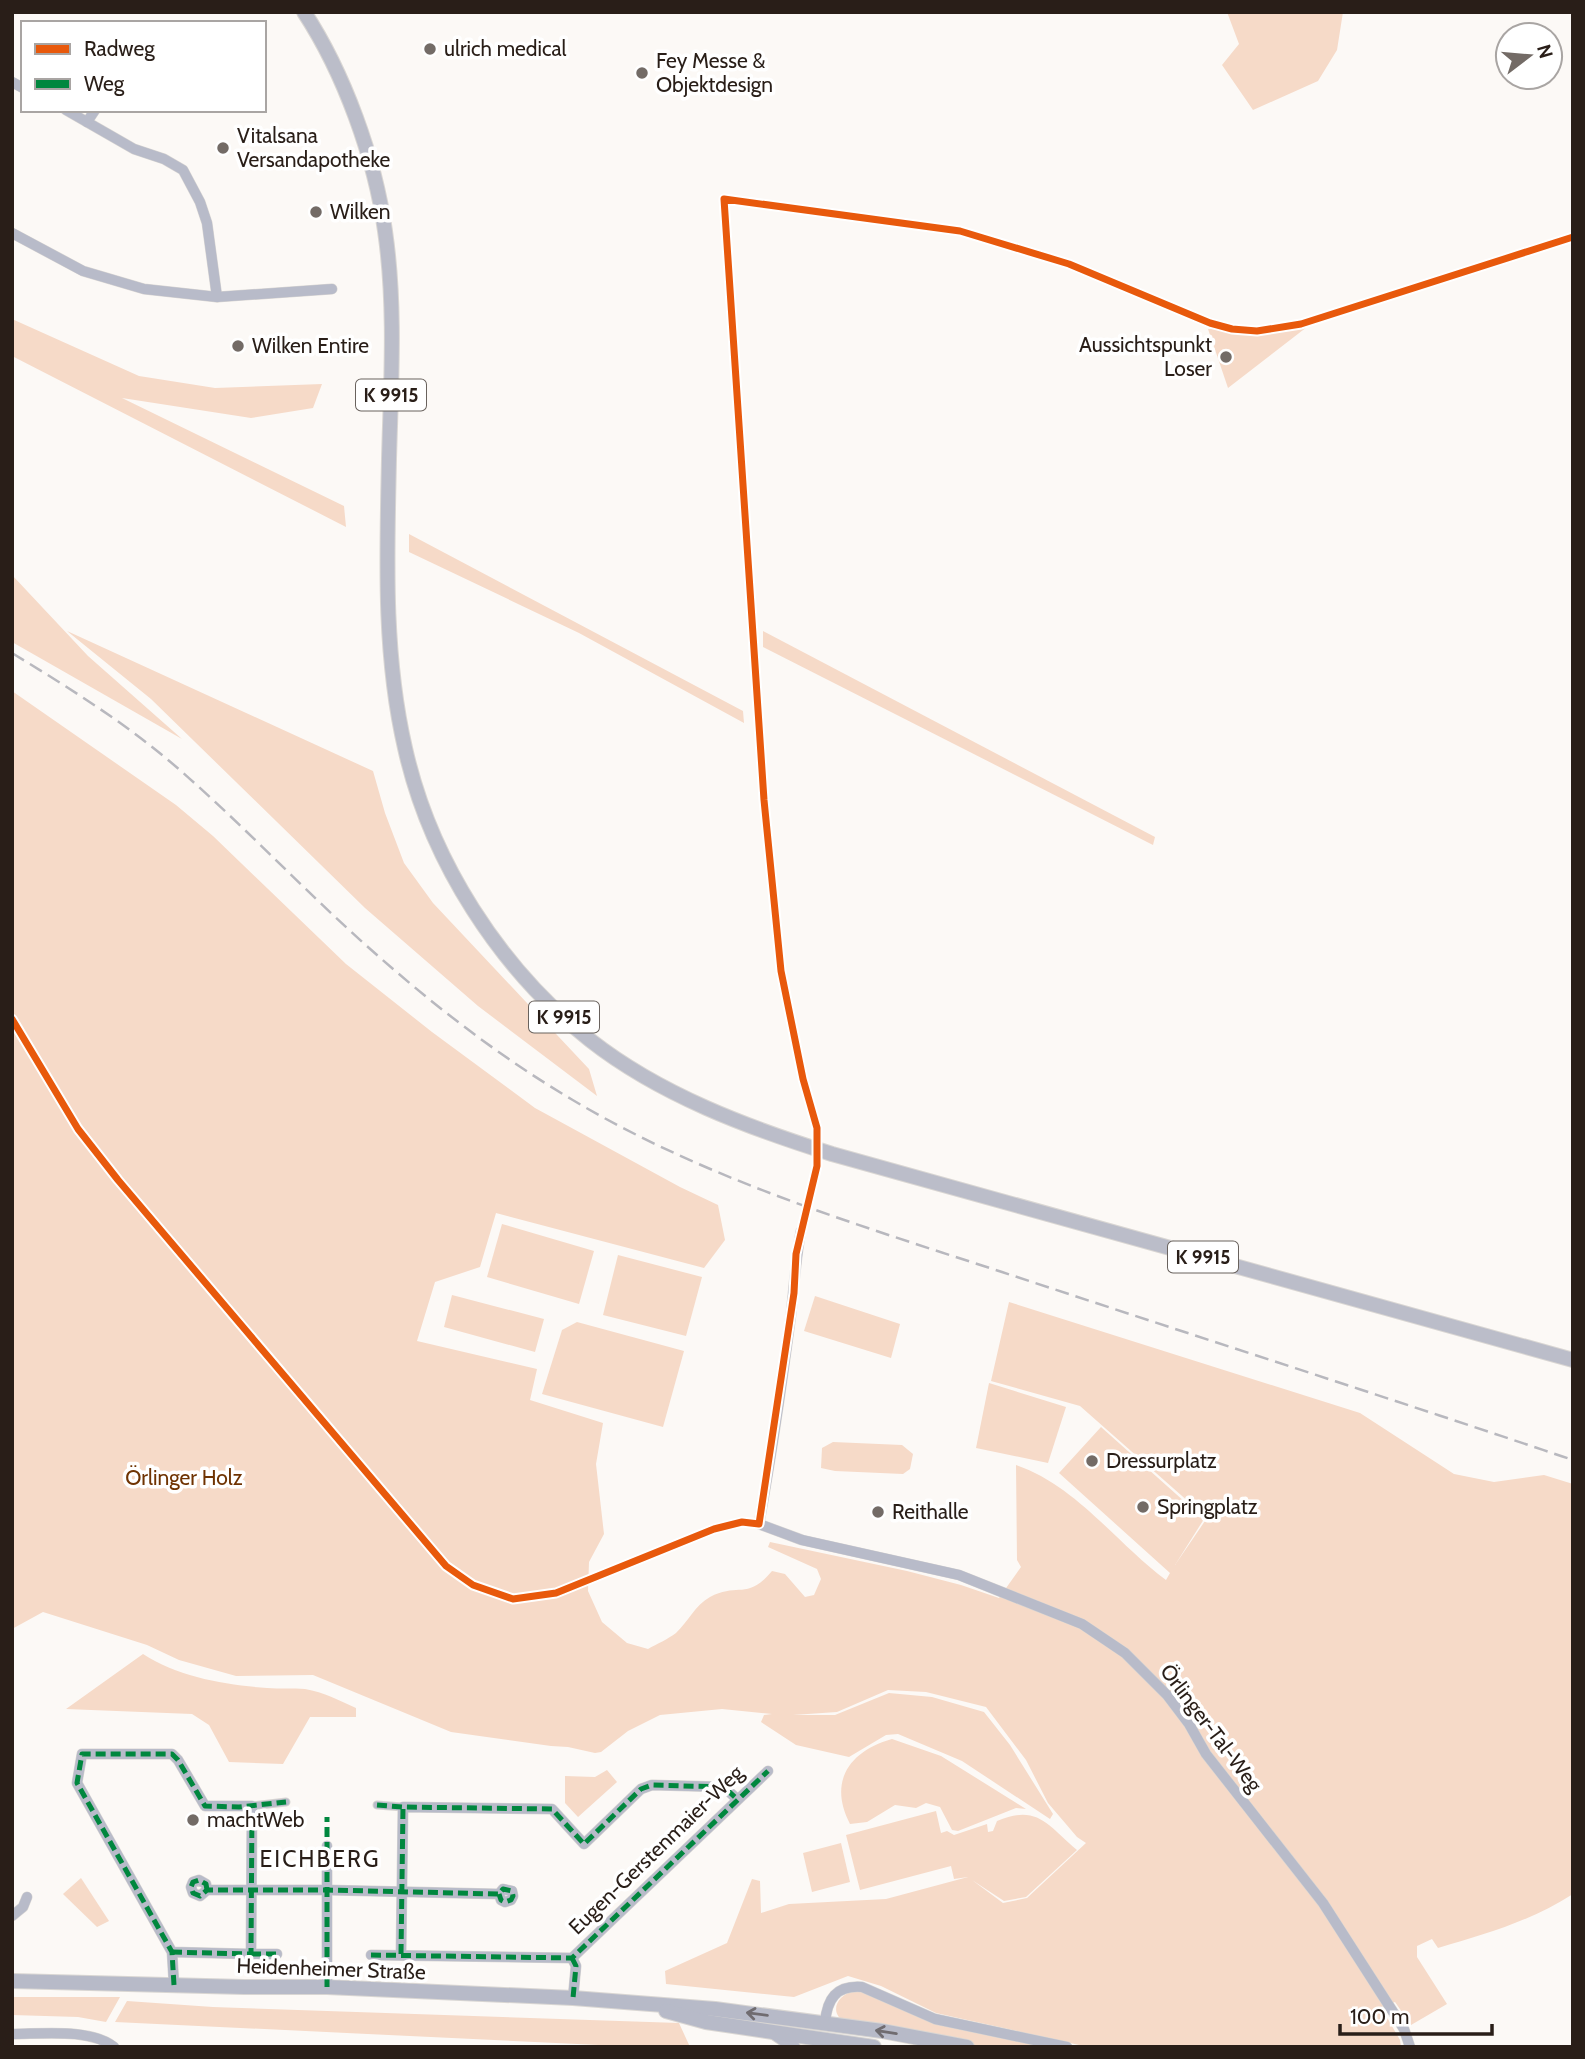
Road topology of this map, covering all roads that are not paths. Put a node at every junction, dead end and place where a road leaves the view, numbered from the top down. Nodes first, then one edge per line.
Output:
1 (303, 12) edge
2 (70, 112) edge
3 (94, 112) edge
4 (88, 122) junction
5 (12, 233) edge
6 (332, 289) dead end
7 (217, 297) junction
8 (801, 1231) dead end
9 (1573, 1360) edge
10 (768, 1771) dead end
11 (737, 1799) junction
12 (286, 1802) dead end
13 (377, 1805) dead end
14 (252, 1806) junction
15 (402, 1807) junction
16 (327, 1846) dead end
17 (207, 1890) dead end
18 (327, 1890) junction
19 (401, 1892) junction
20 (499, 1894) dead end
21 (251, 1896) junction
22 (27, 1897) dead end
23 (12, 1916) edge
24 (172, 1952) junction
25 (251, 1954) junction
26 (277, 1954) dead end
27 (401, 1954) junction
28 (370, 1955) dead end
29 (572, 1958) junction
30 (12, 1981) edge
31 (174, 1985) junction
32 (327, 1987) junction
33 (573, 1998) junction
34 (648, 2005) junction
35 (825, 2023) junction
36 (768, 2030) junction
37 (12, 2034) edge
38 (816, 2042) edge
39 (840, 2044) edge
40 (114, 2047) edge
41 (794, 2047) edge
42 (874, 2047) edge
43 (967, 2047) edge
44 (1068, 2047) edge
45 (1410, 2047) edge

1 - 9 main road, K 9915
2 - 4 street
3 - 4 street
4 - 7 street
5 - 7 street
6 - 7 street
8 - 45 street, Örlinger-Tal-Weg
10 - 11 street, Eugen-Gerstenmaier-Weg
11 - 15 street
11 - 29 street, Eugen-Gerstenmaier-Weg
12 - 14 street
13 - 15 street
14 - 21 street
14 - 24 street
15 - 19 street
16 - 18 street
17 - 21 street
18 - 19 street
18 - 21 street
18 - 32 street
19 - 20 street
19 - 27 street
21 - 25 street
22 - 23 street
24 - 25 street
24 - 31 street
25 - 26 street
27 - 28 street, Eugen-Gerstenmaier-Weg
27 - 29 street, Eugen-Gerstenmaier-Weg
29 - 33 street, Eugen-Gerstenmaier-Weg
30 - 31 main road, Heidenheimer Straße
31 - 32 main road, Heidenheimer Straße
32 - 33 main road, Heidenheimer Straße
33 - 34 main road, Heidenheimer Straße
35 -> 34 main road, Heidenheimer Straße
34 - 36 main road, Heidenheimer Straße
35 - 38 street
35 - 39 street
43 -> 35 main road, Heidenheimer Straße
35 - 44 street
36 - 38 main road, Heidenheimer Straße
36 - 41 street
37 - 40 street
38 - 39 main road, Heidenheimer Straße
39 - 42 main road, Heidenheimer Straße

